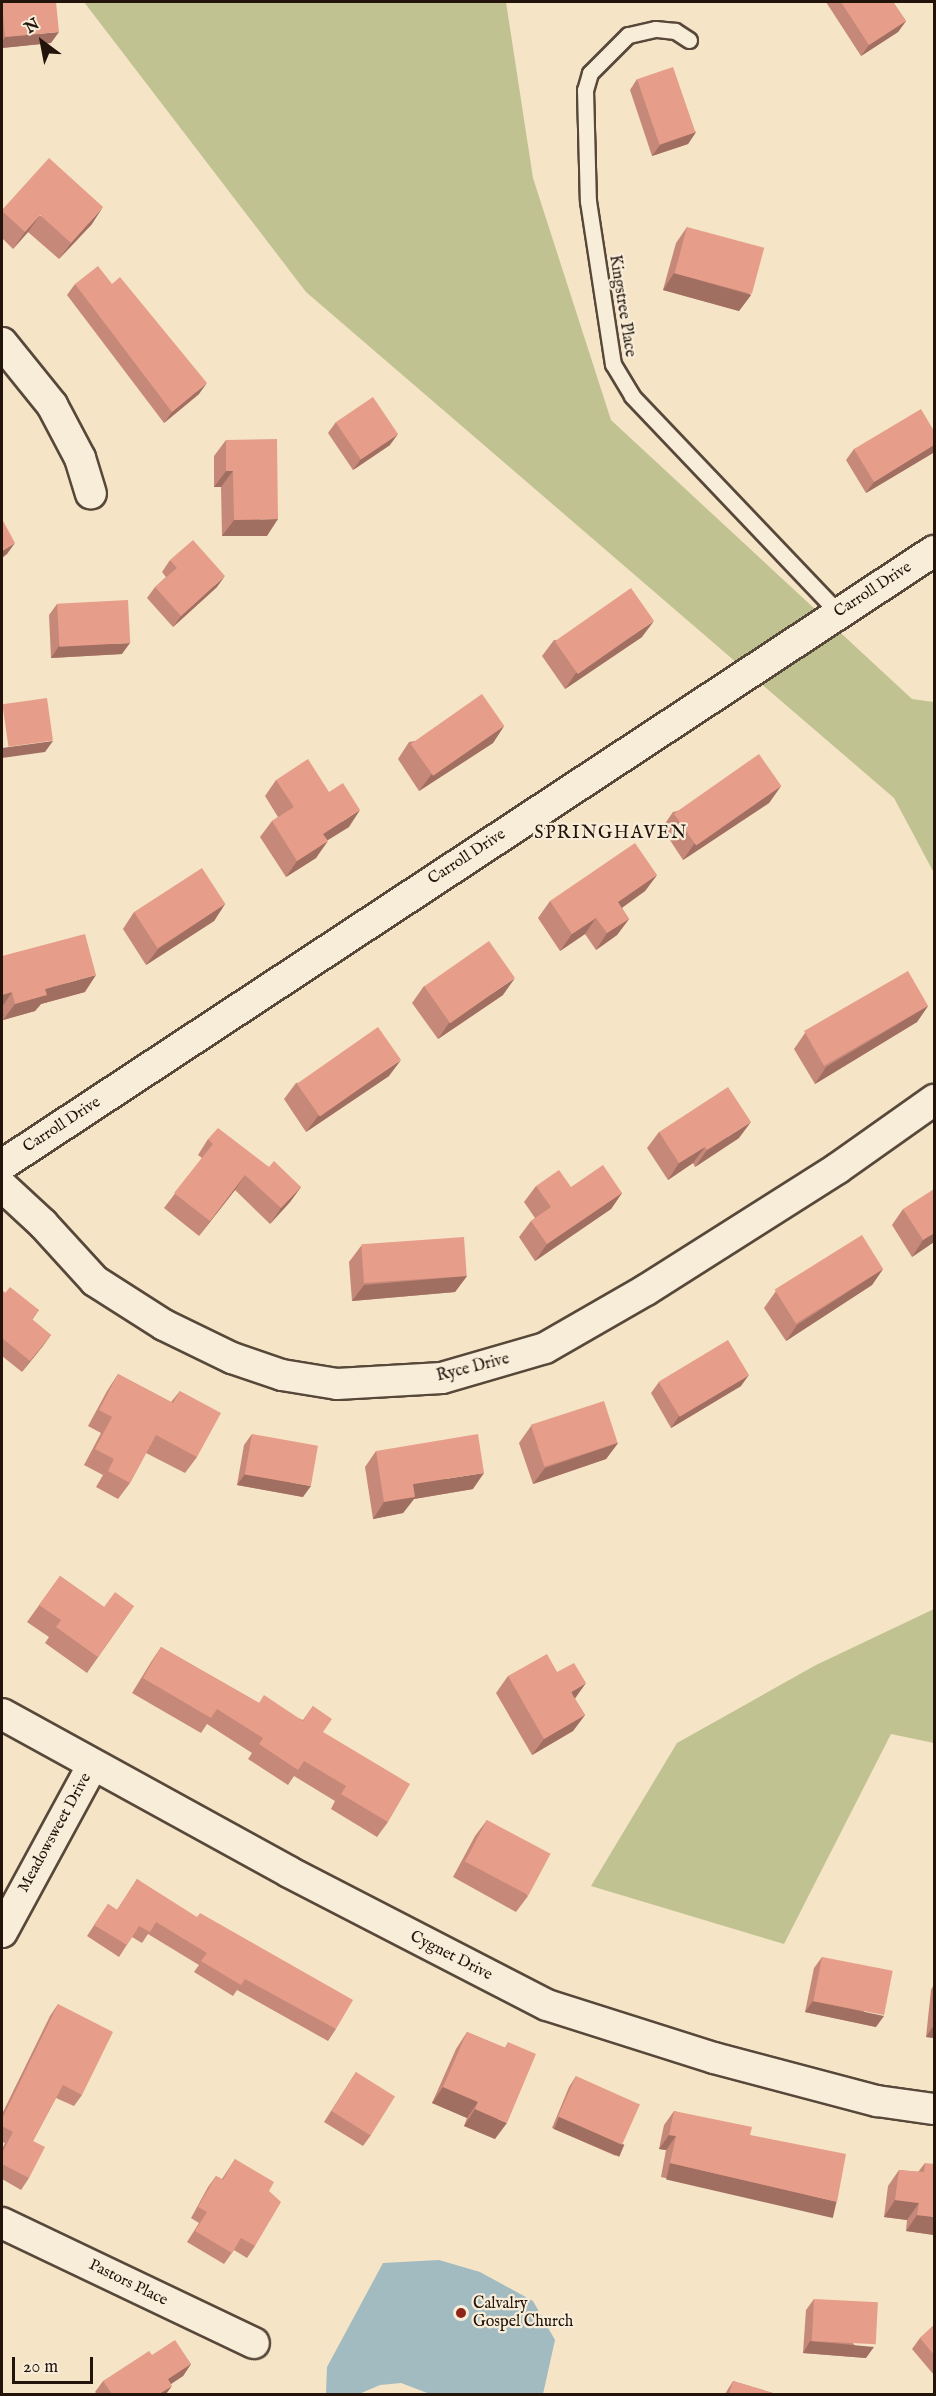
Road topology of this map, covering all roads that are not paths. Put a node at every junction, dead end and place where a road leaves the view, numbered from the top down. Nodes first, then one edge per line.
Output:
1 (689, 40) dead end
2 (2, 343) edge
3 (91, 493) dead end
4 (934, 551) edge
5 (838, 612) junction
6 (934, 1100) edge
7 (2, 1165) edge
8 (2, 1186) edge
9 (2, 1714) edge
10 (92, 1766) junction
11 (2, 1932) edge
12 (934, 2109) edge
13 (2, 2223) edge
14 (254, 2343) dead end

1 - 5 lane, Kingstree Place
2 - 3 street
4 - 5 street, Carroll Drive
5 - 7 street, Carroll Drive
6 - 8 street, Ryce Drive
9 - 10 street, Cygnet Drive
10 - 11 street, Meadowsweet Drive
10 - 12 street, Cygnet Drive
13 - 14 street, Pastors Place

